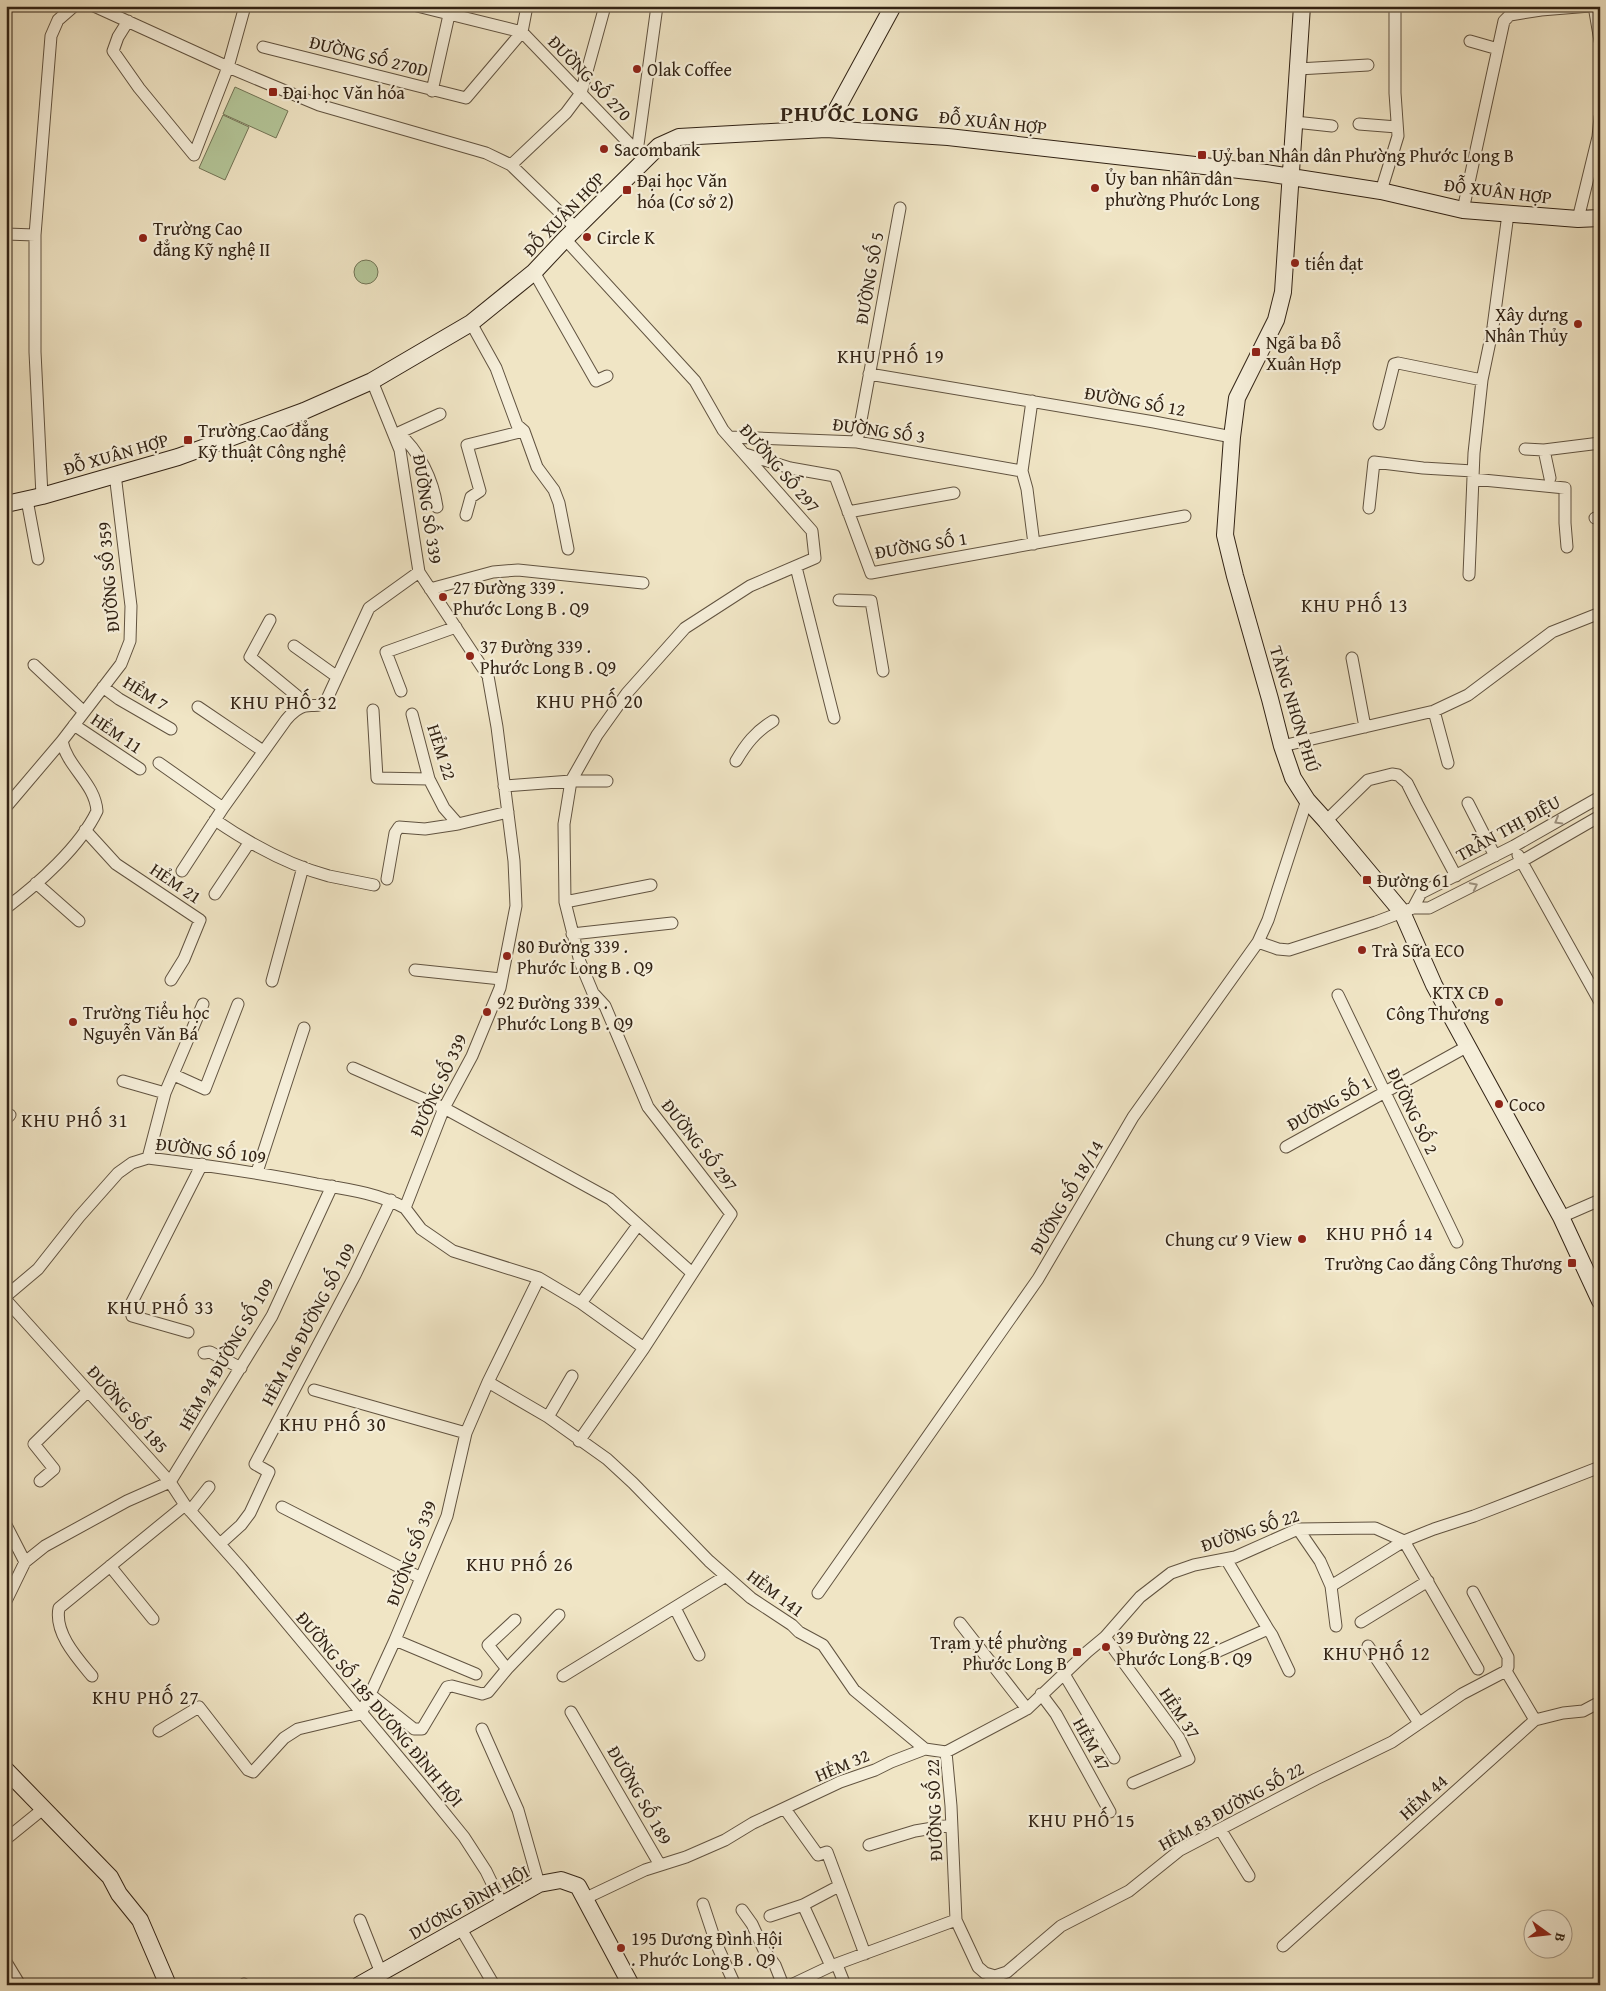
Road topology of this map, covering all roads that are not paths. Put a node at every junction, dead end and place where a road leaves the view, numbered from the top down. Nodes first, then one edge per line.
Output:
1 (94, 6) edge
2 (245, 6) edge
3 (418, 6) edge
4 (528, 6) edge
5 (606, 6) edge
6 (657, 6) edge
7 (893, 6) edge
8 (1302, 6) edge
9 (1395, 6) edge
10 (1590, 6) edge
11 (1594, 6) edge
12 (72, 8) edge
13 (1541, 8) edge
14 (451, 11) edge
15 (128, 21) junction
16 (522, 32) junction
17 (1470, 41) dead end
18 (1600, 41) edge
19 (263, 47) dead end
20 (1498, 49) junction
21 (1368, 64) dead end
22 (228, 67) junction
23 (1298, 69) junction
24 (432, 90) junction
25 (581, 94) junction
26 (1600, 117) edge
27 (1295, 122) junction
28 (1359, 124) dead end
29 (1332, 126) dead end
30 (1397, 127) junction
31 (826, 129) junction
32 (641, 156) junction
33 (511, 165) junction
34 (1292, 178) junction
35 (1382, 191) junction
36 (900, 208) dead end
37 (1463, 210) junction
38 (1508, 214) junction
39 (1600, 218) edge
40 (1578, 219) junction
41 (6, 234) edge
42 (571, 234) junction
43 (35, 235) junction
44 (534, 272) junction
45 (471, 324) junction
46 (869, 374) junction
47 (606, 376) dead end
48 (1482, 380) junction
49 (372, 381) junction
50 (1032, 401) junction
51 (440, 414) dead end
52 (1378, 424) dead end
53 (524, 431) junction
54 (396, 434) junction
55 (730, 437) junction
56 (1232, 437) junction
57 (857, 442) junction
58 (1600, 443) edge
59 (1525, 449) dead end
60 (1544, 450) junction
61 (743, 453) junction
62 (1022, 471) junction
63 (115, 474) junction
64 (1473, 475) junction
65 (1550, 478) dead end
66 (954, 493) dead end
67 (34, 498) junction
68 (6, 504) edge
69 (437, 507) dead end
70 (1369, 508) dead end
71 (848, 512) junction
72 (466, 515) dead end
73 (1185, 516) dead end
74 (1034, 544) junction
75 (1567, 547) dead end
76 (568, 549) dead end
77 (38, 559) dead end
78 (796, 567) junction
79 (419, 572) junction
80 (1470, 575) dead end
81 (643, 583) dead end
82 (430, 589) junction
83 (839, 600) dead end
84 (1600, 613) edge
85 (270, 620) dead end
86 (456, 627) junction
87 (294, 646) dead end
88 (1352, 658) dead end
89 (34, 665) dead end
90 (883, 670) dead end
91 (336, 676) junction
92 (104, 687) junction
93 (401, 691) dead end
94 (308, 706) junction
95 (198, 707) dead end
96 (373, 710) dead end
97 (1434, 711) junction
98 (84, 712) junction
99 (412, 714) dead end
100 (834, 718) dead end
101 (773, 721) dead end
102 (74, 725) junction
103 (1365, 727) junction
104 (171, 729) dead end
105 (62, 741) junction
106 (1282, 746) junction
107 (263, 751) junction
108 (736, 761) dead end
109 (159, 763) dead end
110 (1448, 763) dead end
111 (140, 769) dead end
112 (429, 779) junction
113 (571, 781) junction
114 (606, 781) dead end
115 (504, 786) junction
116 (1600, 797) edge
117 (1307, 800) junction
118 (1468, 803) dead end
119 (6, 806) edge
120 (223, 808) junction
121 (508, 812) junction
122 (1600, 816) edge
123 (215, 820) junction
124 (1326, 820) junction
125 (458, 824) junction
126 (85, 830) junction
127 (250, 843) junction
128 (1514, 846) junction
129 (1495, 856) junction
130 (1522, 861) junction
131 (303, 867) junction
132 (182, 871) dead end
133 (1456, 876) junction
134 (387, 879) dead end
135 (36, 883) junction
136 (374, 885) dead end
137 (651, 885) dead end
138 (215, 894) dead end
139 (565, 902) junction
140 (6, 908) edge
141 (1408, 910) junction
142 (79, 921) dead end
143 (672, 923) dead end
144 (572, 934) junction
145 (1258, 942) junction
146 (416, 970) dead end
147 (501, 979) junction
148 (171, 980) dead end
149 (272, 981) dead end
150 (1338, 995) dead end
151 (1600, 1002) edge
152 (204, 1004) dead end
153 (238, 1004) dead end
154 (304, 1028) dead end
155 (1468, 1046) junction
156 (353, 1068) dead end
157 (174, 1075) junction
158 (122, 1082) dead end
159 (1385, 1092) junction
160 (165, 1093) junction
161 (444, 1108) junction
162 (1286, 1147) dead end
163 (148, 1158) junction
164 (202, 1164) junction
165 (256, 1172) junction
166 (332, 1186) junction
167 (391, 1200) junction
168 (1600, 1200) edge
169 (405, 1208) junction
170 (1561, 1217) junction
171 (638, 1225) junction
172 (1457, 1242) dead end
173 (692, 1273) junction
174 (539, 1278) junction
175 (6, 1296) edge
176 (6, 1300) edge
177 (1600, 1301) edge
178 (581, 1304) junction
179 (188, 1332) dead end
180 (644, 1348) junction
181 (204, 1353) dead end
182 (241, 1368) junction
183 (572, 1376) dead end
184 (488, 1382) junction
185 (314, 1390) dead end
186 (88, 1391) junction
187 (548, 1416) junction
188 (466, 1433) junction
189 (580, 1441) junction
190 (1600, 1467) edge
191 (40, 1481) dead end
192 (170, 1482) junction
193 (209, 1487) dead end
194 (282, 1507) dead end
195 (188, 1508) junction
196 (6, 1524) edge
197 (1298, 1529) junction
198 (1404, 1541) junction
199 (220, 1544) junction
200 (1226, 1559) junction
201 (25, 1562) junction
202 (110, 1566) junction
203 (726, 1576) junction
204 (421, 1578) junction
205 (1428, 1581) junction
206 (1332, 1586) junction
207 (1473, 1592) dead end
208 (818, 1593) dead end
209 (6, 1602) edge
210 (674, 1608) junction
211 (559, 1615) dead end
212 (152, 1619) dead end
213 (515, 1620) dead end
214 (1361, 1622) dead end
215 (960, 1623) dead end
216 (1336, 1626) dead end
217 (1268, 1629) junction
218 (1105, 1637) junction
219 (395, 1640) junction
220 (1368, 1646) dead end
221 (699, 1655) dead end
222 (1205, 1657) dead end
223 (507, 1669) junction
224 (1288, 1670) dead end
225 (1478, 1670) dead end
226 (1506, 1671) junction
227 (476, 1674) dead end
228 (1064, 1674) junction
229 (92, 1676) dead end
230 (563, 1676) dead end
231 (371, 1694) junction
232 (1042, 1694) junction
233 (1600, 1702) edge
234 (1027, 1709) junction
235 (571, 1712) dead end
236 (361, 1714) junction
237 (1535, 1720) junction
238 (1419, 1723) junction
239 (482, 1729) dead end
240 (159, 1732) dead end
241 (925, 1750) junction
242 (946, 1752) junction
243 (1114, 1758) dead end
244 (6, 1770) edge
245 (1133, 1782) dead end
246 (785, 1808) junction
247 (43, 1809) junction
248 (1110, 1812) dead end
249 (753, 1823) joint
250 (951, 1825) junction
251 (1220, 1829) junction
252 (6, 1839) edge
253 (869, 1845) dead end
254 (660, 1865) junction
255 (1248, 1876) dead end
256 (540, 1884) junction
257 (839, 1886) junction
258 (586, 1898) junction
259 (502, 1904) junction
260 (703, 1904) dead end
261 (803, 1905) junction
262 (742, 1910) dead end
263 (770, 1916) dead end
264 (360, 1920) dead end
265 (956, 1920) junction
266 (461, 1929) junction
267 (1283, 1946) dead end
268 (864, 1954) junction
269 (6, 1962) edge
270 (834, 1966) junction
271 (381, 1973) junction
272 (361, 1984) edge
273 (20, 1985) edge
274 (168, 1985) edge
275 (494, 1985) edge
276 (631, 1985) edge
277 (735, 1985) edge
278 (784, 1985) edge
279 (791, 1985) edge
280 (845, 1985) edge

1 - 15 street, ĐƯỜNG SỐ 297
2 - 22 street
3 - 14 street, ĐƯỜNG SỐ 270
4 - 16 street
5 - 25 street
6 - 32 street
7 - 31 street
8 - 23 street, TĂNG NHƠN PHÚ
9 - 30 street
10 - 13 street
11 - 18 street
12 - 43 street
13 - 20 street
14 - 16 street, ĐƯỜNG SỐ 270
14 - 24 street
15 - 22 street, ĐƯỜNG SỐ 297
15 - 22 street
16 - 24 street, ĐƯỜNG SỐ 270D
16 - 25 street, ĐƯỜNG SỐ 270
17 - 20 street
19 - 24 street, ĐƯỜNG SỐ 270D
20 - 37 street
21 - 23 street
22 - 33 street, ĐƯỜNG SỐ 297
23 - 27 street, TĂNG NHƠN PHÚ
25 - 32 street, ĐƯỜNG SỐ 270
25 - 33 street
26 - 40 street
27 - 29 street
27 - 34 street, TĂNG NHƠN PHÚ
28 - 30 street
30 - 35 street
31 - 32 street, ĐỖ XUÂN HỢP
31 - 34 street, ĐỖ XUÂN HỢP
32 - 42 street, ĐỖ XUÂN HỢP
33 - 42 street, ĐƯỜNG SỐ 297
34 - 35 street, ĐỖ XUÂN HỢP
34 - 56 street, TĂNG NHƠN PHÚ
35 - 37 street, ĐỖ XUÂN HỢP
36 - 46 street, ĐƯỜNG SỐ 5
37 - 38 street, ĐỖ XUÂN HỢP
38 - 40 street, ĐỖ XUÂN HỢP
38 - 48 street
39 - 40 street, ĐỖ XUÂN HỢP
41 - 43 street
42 - 44 street, ĐỖ XUÂN HỢP
42 - 55 street, ĐƯỜNG SỐ 297
43 - 67 street
44 - 45 street, ĐỖ XUÂN HỢP
44 - 47 street
45 - 49 street, ĐỖ XUÂN HỢP
45 - 53 street
46 - 50 street
46 - 57 street, ĐƯỜNG SỐ 5
48 - 52 street
48 - 64 street
49 - 54 street, ĐƯỜNG SỐ 339
49 - 63 street, ĐỖ XUÂN HỢP
50 - 56 street, ĐƯỜNG SỐ 12
50 - 62 street
51 - 54 street
53 - 72 street
53 - 76 street
54 - 69 street
54 - 79 street, ĐƯỜNG SỐ 339
55 - 57 street, ĐƯỜNG SỐ 3
55 - 61 street, ĐƯỜNG SỐ 297
56 - 106 street, TĂNG NHƠN PHÚ
57 - 62 street, ĐƯỜNG SỐ 3
58 - 60 street
59 - 60 street
60 - 65 street
61 - 71 street, ĐƯỜNG SỐ 1
61 - 78 street, ĐƯỜNG SỐ 297
62 - 74 street
63 - 67 street, ĐỖ XUÂN HỢP
63 - 92 street, ĐƯỜNG SỐ 359
64 - 70 street
64 - 75 street
64 - 80 street
66 - 71 street
67 - 68 street, ĐỖ XUÂN HỢP
67 - 77 street
71 - 74 street, ĐƯỜNG SỐ 1
73 - 74 street, ĐƯỜNG SỐ 1
78 - 100 street
78 - 113 street, ĐƯỜNG SỐ 297
79 - 82 street, ĐƯỜNG SỐ 339
79 - 91 street
81 - 82 street
82 - 86 street, ĐƯỜNG SỐ 339
83 - 90 street
84 - 97 street
85 - 94 street
86 - 93 street
86 - 115 street, ĐƯỜNG SỐ 339
87 - 91 street
88 - 103 street
89 - 98 street
91 - 94 street
92 - 98 street, ĐƯỜNG SỐ 359
92 - 104 street, HẺM 7
94 - 107 street
95 - 107 street
96 - 112 street
97 - 103 street
97 - 110 street
98 - 102 street, ĐƯỜNG SỐ 359
99 - 112 street, HẺM 22
101 - 108 street
102 - 105 street, ĐƯỜNG SỐ 359
102 - 111 street, HẺM 11
103 - 106 street
105 - 119 street, ĐƯỜNG SỐ 359
105 - 126 street
106 - 117 street, TĂNG NHƠN PHÚ
107 - 120 street
109 - 120 street
112 - 125 street, HẺM 22
113 - 114 street
113 - 115 street
113 - 139 street, ĐƯỜNG SỐ 297
115 - 121 street, ĐƯỜNG SỐ 339
116 -> 128 street, TRẦN THỊ ĐIỆU
117 - 124 street, TĂNG NHƠN PHÚ
117 - 145 street, ĐƯỜNG SỐ 18/14
118 - 129 street
120 - 123 street
121 - 125 street
121 - 147 street, ĐƯỜNG SỐ 339
122 - 130 street, TRẦN THỊ ĐIỆU
123 - 127 street
123 - 132 street
124 - 133 street
124 - 141 street, TĂNG NHƠN PHÚ
125 - 134 street
126 - 135 street
126 - 148 street, HẺM 21
127 - 131 street
127 - 138 street
128 - 129 street, TRẦN THỊ ĐIỆU
128 - 130 street
129 - 133 street, TRẦN THỊ ĐIỆU
141 -> 130 street, TRẦN THỊ ĐIỆU
130 - 151 street
131 - 136 street
131 - 149 street
133 - 141 street, TRẦN THỊ ĐIỆU
135 - 140 street
135 - 142 street
137 - 139 street
139 - 144 street, ĐƯỜNG SỐ 297
141 - 145 street
141 - 155 street, TĂNG NHƠN PHÚ
143 - 144 street
144 - 173 street, ĐƯỜNG SỐ 297
145 - 208 street, ĐƯỜNG SỐ 18/14
146 - 147 street
147 - 161 street, ĐƯỜNG SỐ 339
150 - 159 street, ĐƯỜNG SỐ 2
152 - 157 street
153 - 157 street
154 - 165 street
155 - 159 street, ĐƯỜNG SỐ 1
155 - 170 street, TĂNG NHƠN PHÚ
156 - 161 street
157 - 160 street
158 - 160 street
159 - 162 street, ĐƯỜNG SỐ 1
159 - 172 street, ĐƯỜNG SỐ 2
160 - 163 street
161 - 169 street, ĐƯỜNG SỐ 339
161 - 171 street
163 - 164 street, ĐƯỜNG SỐ 109
163 - 175 street, ĐƯỜNG SỐ 109
164 - 165 street, ĐƯỜNG SỐ 109
164 - 179 street
165 - 166 street, ĐƯỜNG SỐ 109
166 - 167 street, ĐƯỜNG SỐ 109
166 - 182 street, HẺM 94 ĐƯỜNG SỐ 109
167 - 169 street, ĐƯỜNG SỐ 109
167 - 199 street, HẺM 106 ĐƯỜNG SỐ 109
168 - 170 street
169 - 174 street
170 - 177 street, TĂNG NHƠN PHÚ
171 - 173 street
171 - 178 street
173 - 180 street, ĐƯỜNG SỐ 297
174 - 178 street
174 - 184 street, ĐƯỜNG SỐ 339
176 - 186 street, ĐƯỜNG SỐ 185
178 - 180 street
180 - 189 street, ĐƯỜNG SỐ 297
181 - 182 street
182 - 192 street, HẺM 94 ĐƯỜNG SỐ 109
183 - 187 street
184 - 187 street, HẺM 141
184 - 188 street, ĐƯỜNG SỐ 339
185 - 188 street
186 - 191 street
186 - 192 street, ĐƯỜNG SỐ 185
187 - 189 street, HẺM 141
188 - 204 street, ĐƯỜNG SỐ 339
189 - 203 street, HẺM 141
190 - 198 street
192 - 195 street, ĐƯỜNG SỐ 185
192 - 201 street
193 - 195 street
194 - 204 street
195 - 199 street, ĐƯỜNG SỐ 185
195 - 202 street
196 - 201 street
197 - 198 street, ĐƯỜNG SỐ 22
197 - 200 street, ĐƯỜNG SỐ 22
197 - 206 street
198 - 205 street
198 - 206 street
199 - 236 street, ĐƯỜNG SỐ 185 DƯƠNG ĐÌNH HỘI
200 - 217 street
200 - 218 street, ĐƯỜNG SỐ 22
201 - 209 street
202 - 212 street
202 - 229 street
203 - 210 street
203 - 241 street, HẺM 141
204 - 219 street, ĐƯỜNG SỐ 339
205 - 214 street
205 - 225 street
206 - 216 street
207 - 226 street
210 - 221 street
210 - 230 street
211 - 223 street
213 - 223 street
215 - 234 street
217 - 222 street
217 - 224 street
218 - 228 street, ĐƯỜNG SỐ 22
218 - 245 street, HẺM 37
219 - 227 street
219 - 231 street, ĐƯỜNG SỐ 339
220 - 238 street
223 - 231 street
226 - 237 street
226 - 238 street, HẺM 83 ĐƯỜNG SỐ 22
228 - 232 street, ĐƯỜNG SỐ 22
228 - 243 street
231 - 236 street, ĐƯỜNG SỐ 339
232 - 234 street, ĐƯỜNG SỐ 22
232 - 248 street, HẺM 47
233 - 237 street, HẺM 44
234 - 242 street, ĐƯỜNG SỐ 22
235 - 254 street, ĐƯỜNG SỐ 189
236 - 240 street
236 - 259 street, ĐƯỜNG SỐ 185 DƯƠNG ĐÌNH HỘI
237 - 267 street, HẺM 44
238 - 251 street, HẺM 83 ĐƯỜNG SỐ 22
239 - 256 street
241 - 242 street, HẺM 32
241 - 246 street, HẺM 32
242 - 250 street, ĐƯỜNG SỐ 22
244 - 247 street
246 - 249 street, HẺM 32
246 - 257 street
247 - 252 street
247 - 274 street
249 - 254 street, ĐƯỜNG SỐ 189
250 - 253 street
250 - 265 street, ĐƯỜNG SỐ 22
251 - 255 street
251 - 265 street, HẺM 83 ĐƯỜNG SỐ 22
254 - 258 street, ĐƯỜNG SỐ 189
256 - 258 street, DƯƠNG ĐÌNH HỘI
256 - 259 street, DƯƠNG ĐÌNH HỘI
257 - 261 street
257 - 268 street
258 - 276 street, DƯƠNG ĐÌNH HỘI
259 - 266 street, DƯƠNG ĐÌNH HỘI
260 - 277 street
261 - 263 street
261 - 270 street
262 - 278 street
264 - 271 street
265 - 268 street
266 - 271 street, DƯƠNG ĐÌNH HỘI
266 - 275 street
268 - 270 street
269 - 273 street
270 - 279 street
270 - 280 street
271 - 272 street, DƯƠNG ĐÌNH HỘI

